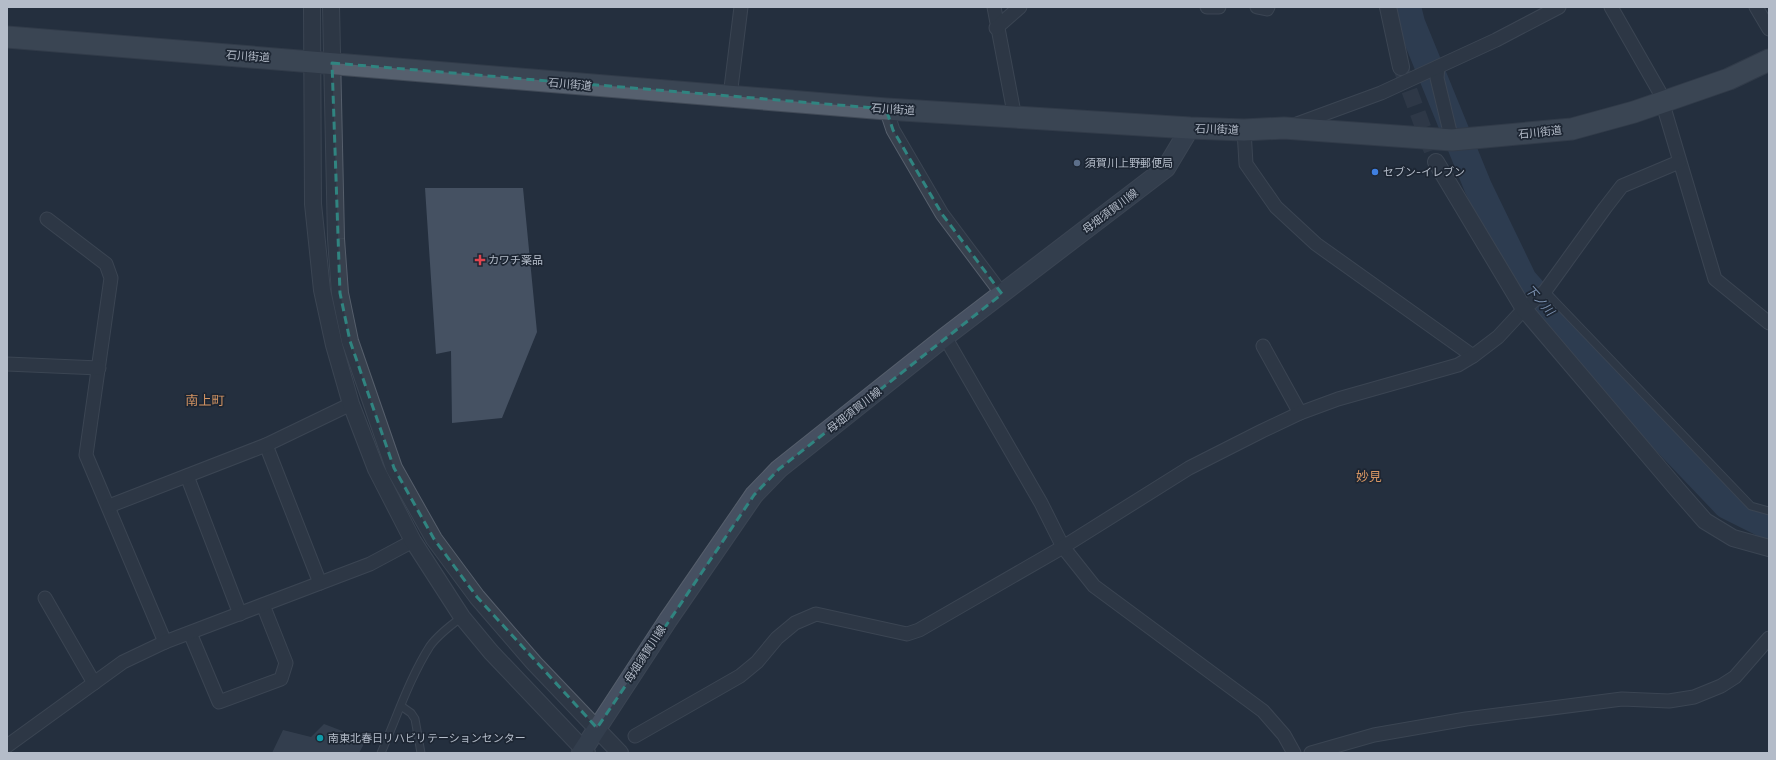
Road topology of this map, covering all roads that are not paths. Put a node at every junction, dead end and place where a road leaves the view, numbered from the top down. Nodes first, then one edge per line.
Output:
1 (312, 7) edge
2 (331, 7) edge
3 (741, 7) edge
4 (994, 7) edge
5 (1020, 7) edge
6 (1207, 7) edge
7 (1219, 7) edge
8 (1257, 7) edge
9 (1268, 7) edge
10 (1388, 7) edge
11 (1559, 7) edge
12 (1611, 7) edge
13 (1756, 7) edge
14 (996, 28) junction
15 (1769, 30) edge
16 (7, 37) edge
17 (1769, 60) edge
18 (322, 62) junction
19 (1401, 67) tunnel mouth
20 (1438, 67) junction
21 (730, 96) junction
22 (1663, 102) junction
23 (886, 109) junction
24 (1015, 118) junction
25 (1190, 128) junction
26 (1284, 128) junction
27 (1244, 130) junction
28 (1452, 140) junction
29 (1436, 162) tunnel mouth
30 (1679, 162) junction
31 (48, 219) dead end
32 (1545, 291) junction
33 (1002, 294) junction
34 (1524, 309) junction
35 (1769, 322) edge
36 (945, 337) junction
37 (1263, 346) dead end
38 (1473, 356) junction
39 (7, 364) edge
40 (99, 368) junction
41 (351, 404) junction
42 (1300, 413) junction
43 (266, 445) junction
44 (188, 476) junction
45 (108, 506) junction
46 (1769, 512) edge
47 (413, 541) junction
48 (1063, 547) junction
49 (1769, 548) edge
50 (320, 583) junction
51 (46, 598) dead end
52 (263, 605) junction
53 (240, 614) junction
54 (462, 617) junction
55 (190, 633) junction
56 (1769, 638) edge
57 (165, 642) junction
58 (94, 683) junction
59 (401, 706) junction
60 (635, 736) dead end
61 (589, 743) edge
62 (7, 746) edge
63 (381, 753) edge
64 (421, 753) edge
65 (611, 753) edge
66 (620, 753) edge
67 (1294, 753) edge
68 (1311, 753) edge

1 - 18 street
2 - 18 street
3 - 21 street
4 - 14 street
5 - 14 street
6 - 7 street
8 - 9 street
10 - 19 street
11 - 20 street
12 - 22 street
13 - 15 street
14 - 24 street
16 - 18 main road, 石川街道
17 - 22 main road, 石川街道
18 - 21 main road, 石川街道
18 - 41 street
18 - 61 street
20 - 26 street
20 - 28 street
21 - 23 main road, 石川街道
22 - 28 main road, 石川街道
22 - 30 street
23 - 24 main road, 石川街道
23 - 33 street
24 - 25 main road, 石川街道
25 - 27 main road, 石川街道
25 - 33 main road, 母畑須賀川線
26 - 27 main road, 石川街道
26 - 28 main road, 石川街道
27 - 38 street
29 - 34 street
30 - 32 street
30 - 35 street
31 - 40 street
32 - 34 street
32 - 46 lane
33 - 36 main road, 母畑須賀川線
34 - 38 street
34 - 49 street
36 - 48 street
36 - 61 main road, 母畑須賀川線
37 - 42 street
38 - 42 street
39 - 40 street
40 - 45 street
41 - 43 street
41 - 47 street
42 - 48 street
43 - 44 street
43 - 50 street
44 - 45 street
44 - 53 street
45 - 57 street
47 - 50 street
47 - 54 street
48 - 60 street
48 - 67 street
50 - 52 street
51 - 58 street
52 - 53 street
52 - 55 street
53 - 55 street
54 - 59 lane
54 - 61 street
55 - 57 street
56 - 68 street
57 - 58 street
58 - 62 street
59 - 63 lane
59 - 64 lane
61 - 65 street
61 - 66 street

